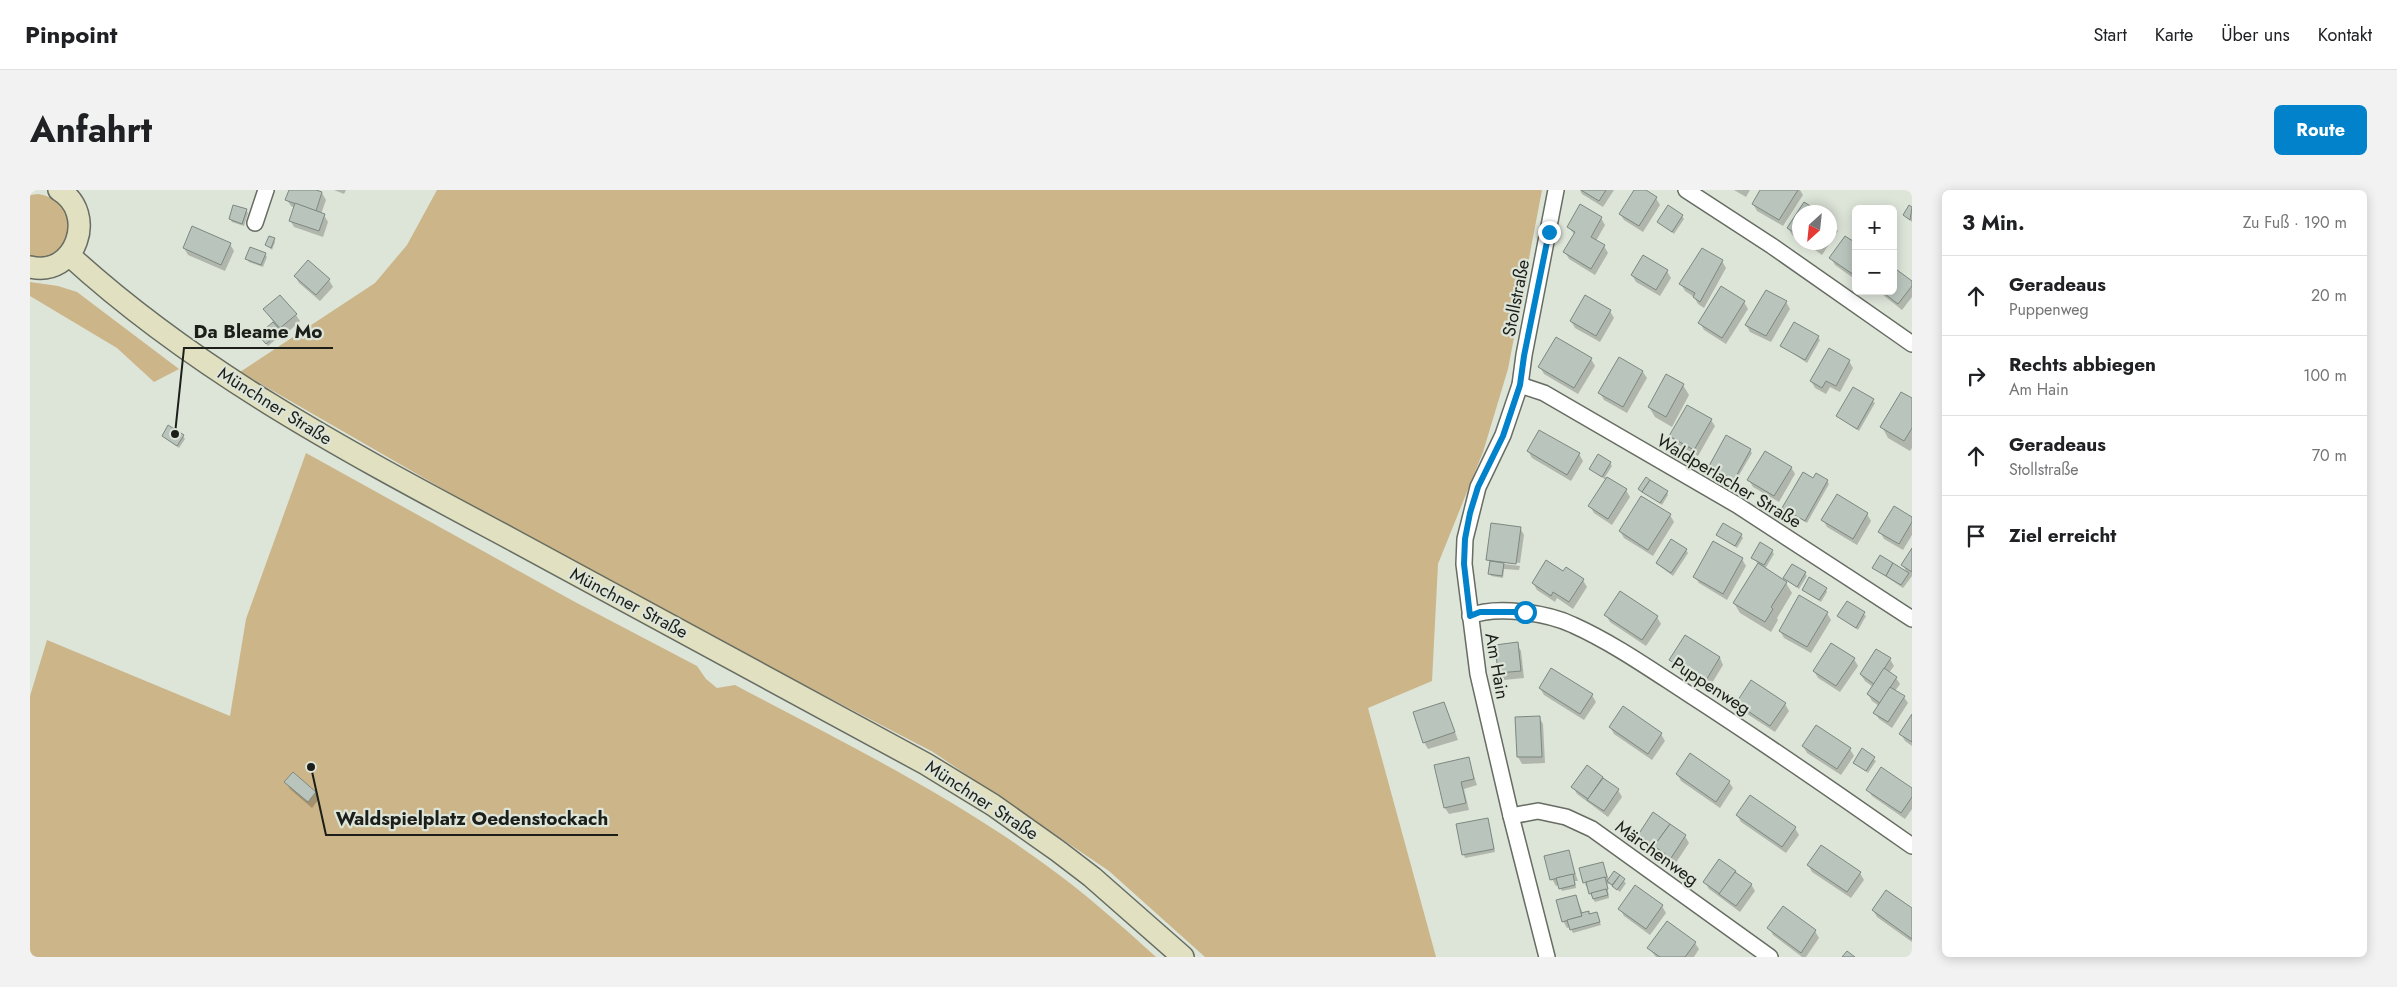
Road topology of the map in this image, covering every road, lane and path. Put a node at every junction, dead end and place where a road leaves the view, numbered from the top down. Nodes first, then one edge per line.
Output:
1 (266, 190) edge
2 (1556, 190) edge
3 (1686, 190) edge
4 (62, 191) edge
5 (255, 223) dead end
6 (69, 255) junction
7 (30, 267) edge
8 (1912, 344) edge
9 (1520, 385) junction
10 (1470, 616) junction
11 (1912, 619) edge
12 (1510, 816) junction
13 (1912, 846) edge
14 (1183, 957) edge
15 (1547, 957) edge
16 (1770, 957) edge

1 - 5 street
2 - 9 street, Stollstraße
3 - 8 street
4 - 6 main road
6 - 7 main road
6 - 14 main road, Münchner Straße
9 - 10 street, Am Hain
9 - 11 street, Waldperlacher Straße
10 - 12 street, Am Hain
10 - 13 street, Puppenweg
12 - 15 street, Am Hain
12 - 16 street, Märchenweg

